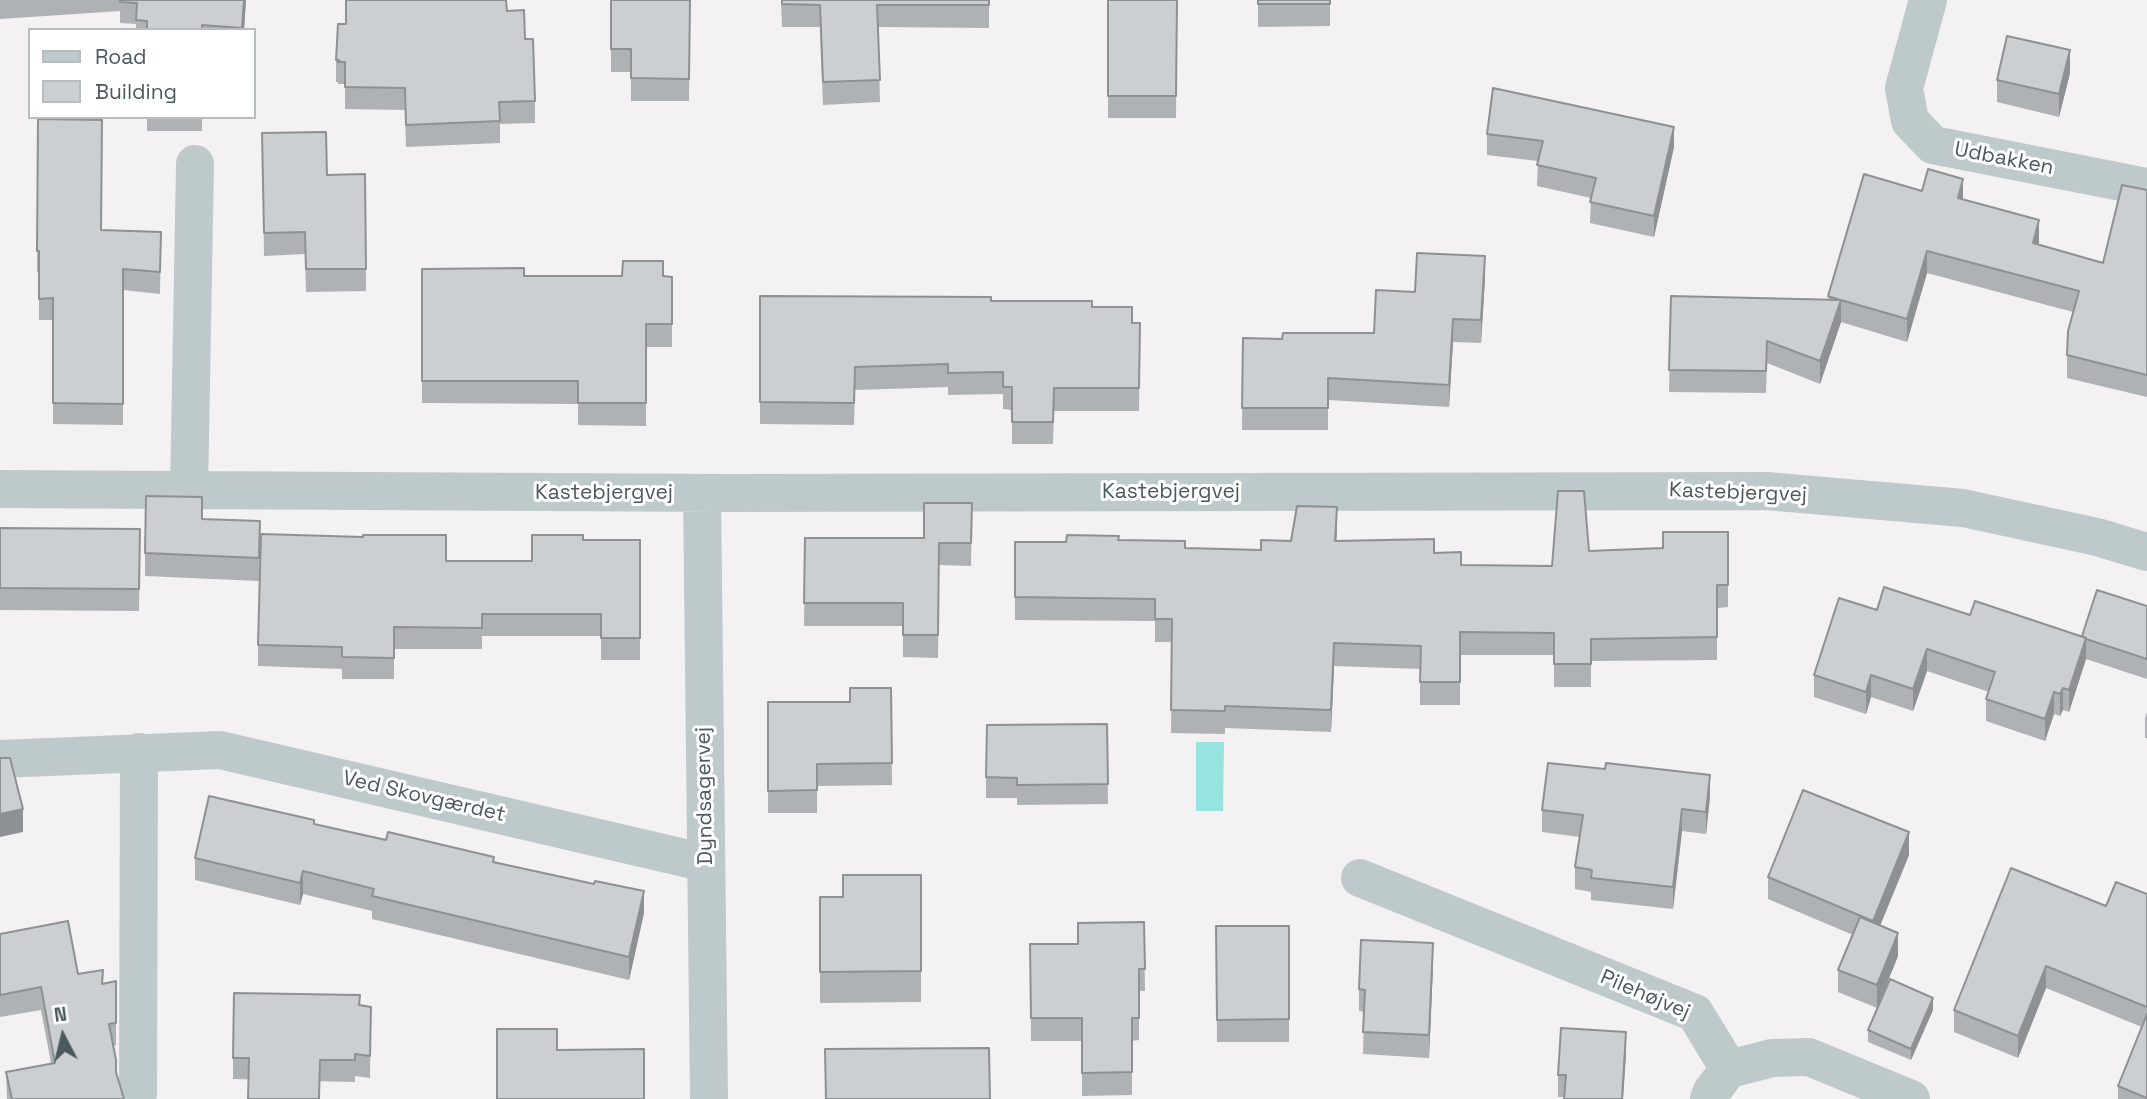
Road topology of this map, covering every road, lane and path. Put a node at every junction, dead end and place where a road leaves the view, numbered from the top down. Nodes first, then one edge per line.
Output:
1 (1928, 0) edge
2 (195, 164) dead end
3 (2147, 187) edge
4 (0, 489) edge
5 (189, 492) junction
6 (702, 493) junction
7 (2147, 552) edge
8 (139, 752) junction
9 (0, 759) edge
10 (706, 863) junction
11 (1360, 878) dead end
12 (1719, 1084) edge
13 (138, 1094) dead end
14 (709, 1099) edge
15 (1911, 1099) edge

1 - 3 street, Udbakken
2 - 5 street
4 - 5 street, Kastebjergvej
5 - 6 street, Kastebjergvej
6 - 7 street, Kastebjergvej
6 - 10 street, Dyndsagervej
8 - 9 street, Ved Skovgærdet
8 - 10 street, Ved Skovgærdet
8 - 13 street
10 - 14 street, Dyndsagervej
11 - 12 street, Pilehøjvej
12 - 15 street, Pilehøjvej

